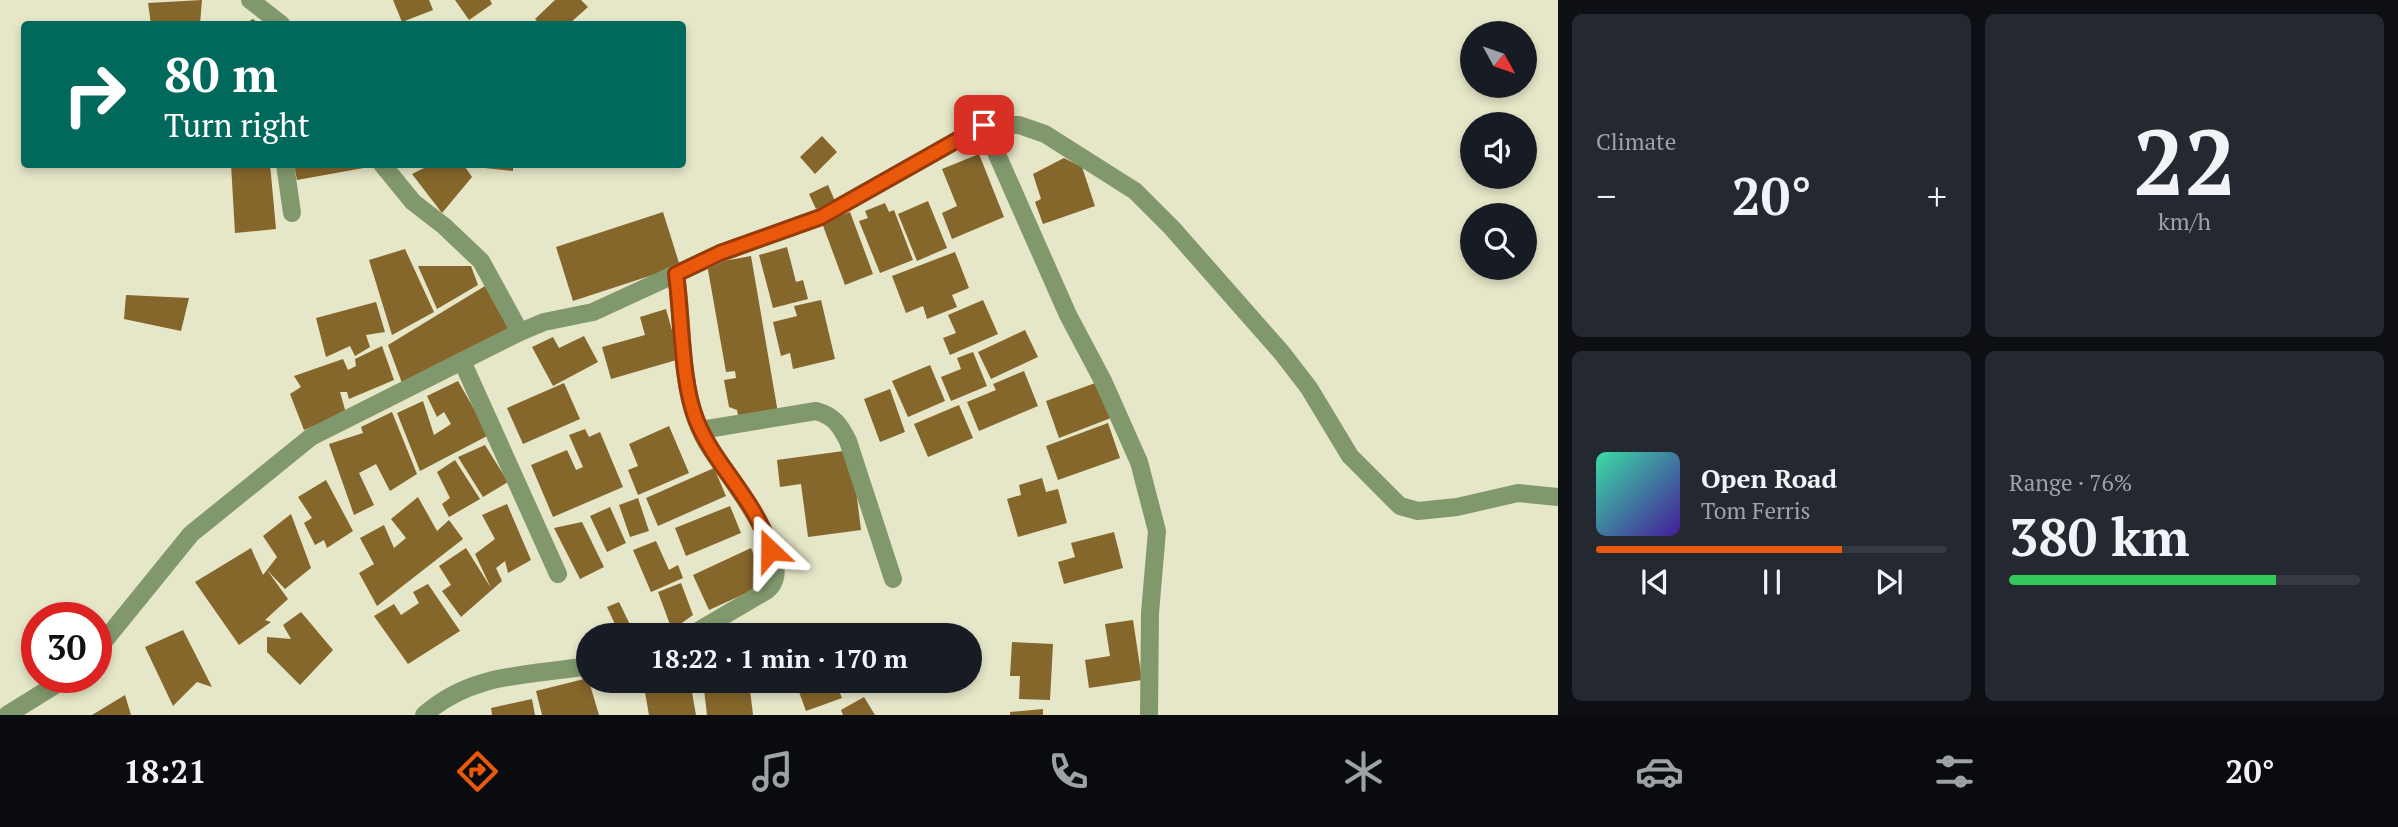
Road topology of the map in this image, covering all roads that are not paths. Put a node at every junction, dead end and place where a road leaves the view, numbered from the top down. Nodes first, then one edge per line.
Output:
1 (250, 0) edge
2 (277, 21) edge
3 (984, 125) junction
4 (286, 168) edge
5 (385, 168) edge
6 (292, 213) dead end
7 (676, 274) junction
8 (520, 332) junction
9 (463, 361) junction
10 (701, 430) junction
11 (1558, 497) edge
12 (558, 574) dead end
13 (893, 579) dead end
14 (711, 623) edge
15 (112, 631) edge
16 (576, 667) edge
17 (42, 693) edge
18 (7, 715) edge
19 (424, 715) edge
20 (1149, 715) edge

1 - 2 street
3 - 7 street
3 - 11 street
3 - 20 street
4 - 6 street
5 - 8 street
7 - 8 street
7 - 10 street
8 - 9 street
9 - 12 street
9 - 15 street
10 - 13 street
10 - 14 street
16 - 19 street
17 - 18 street

